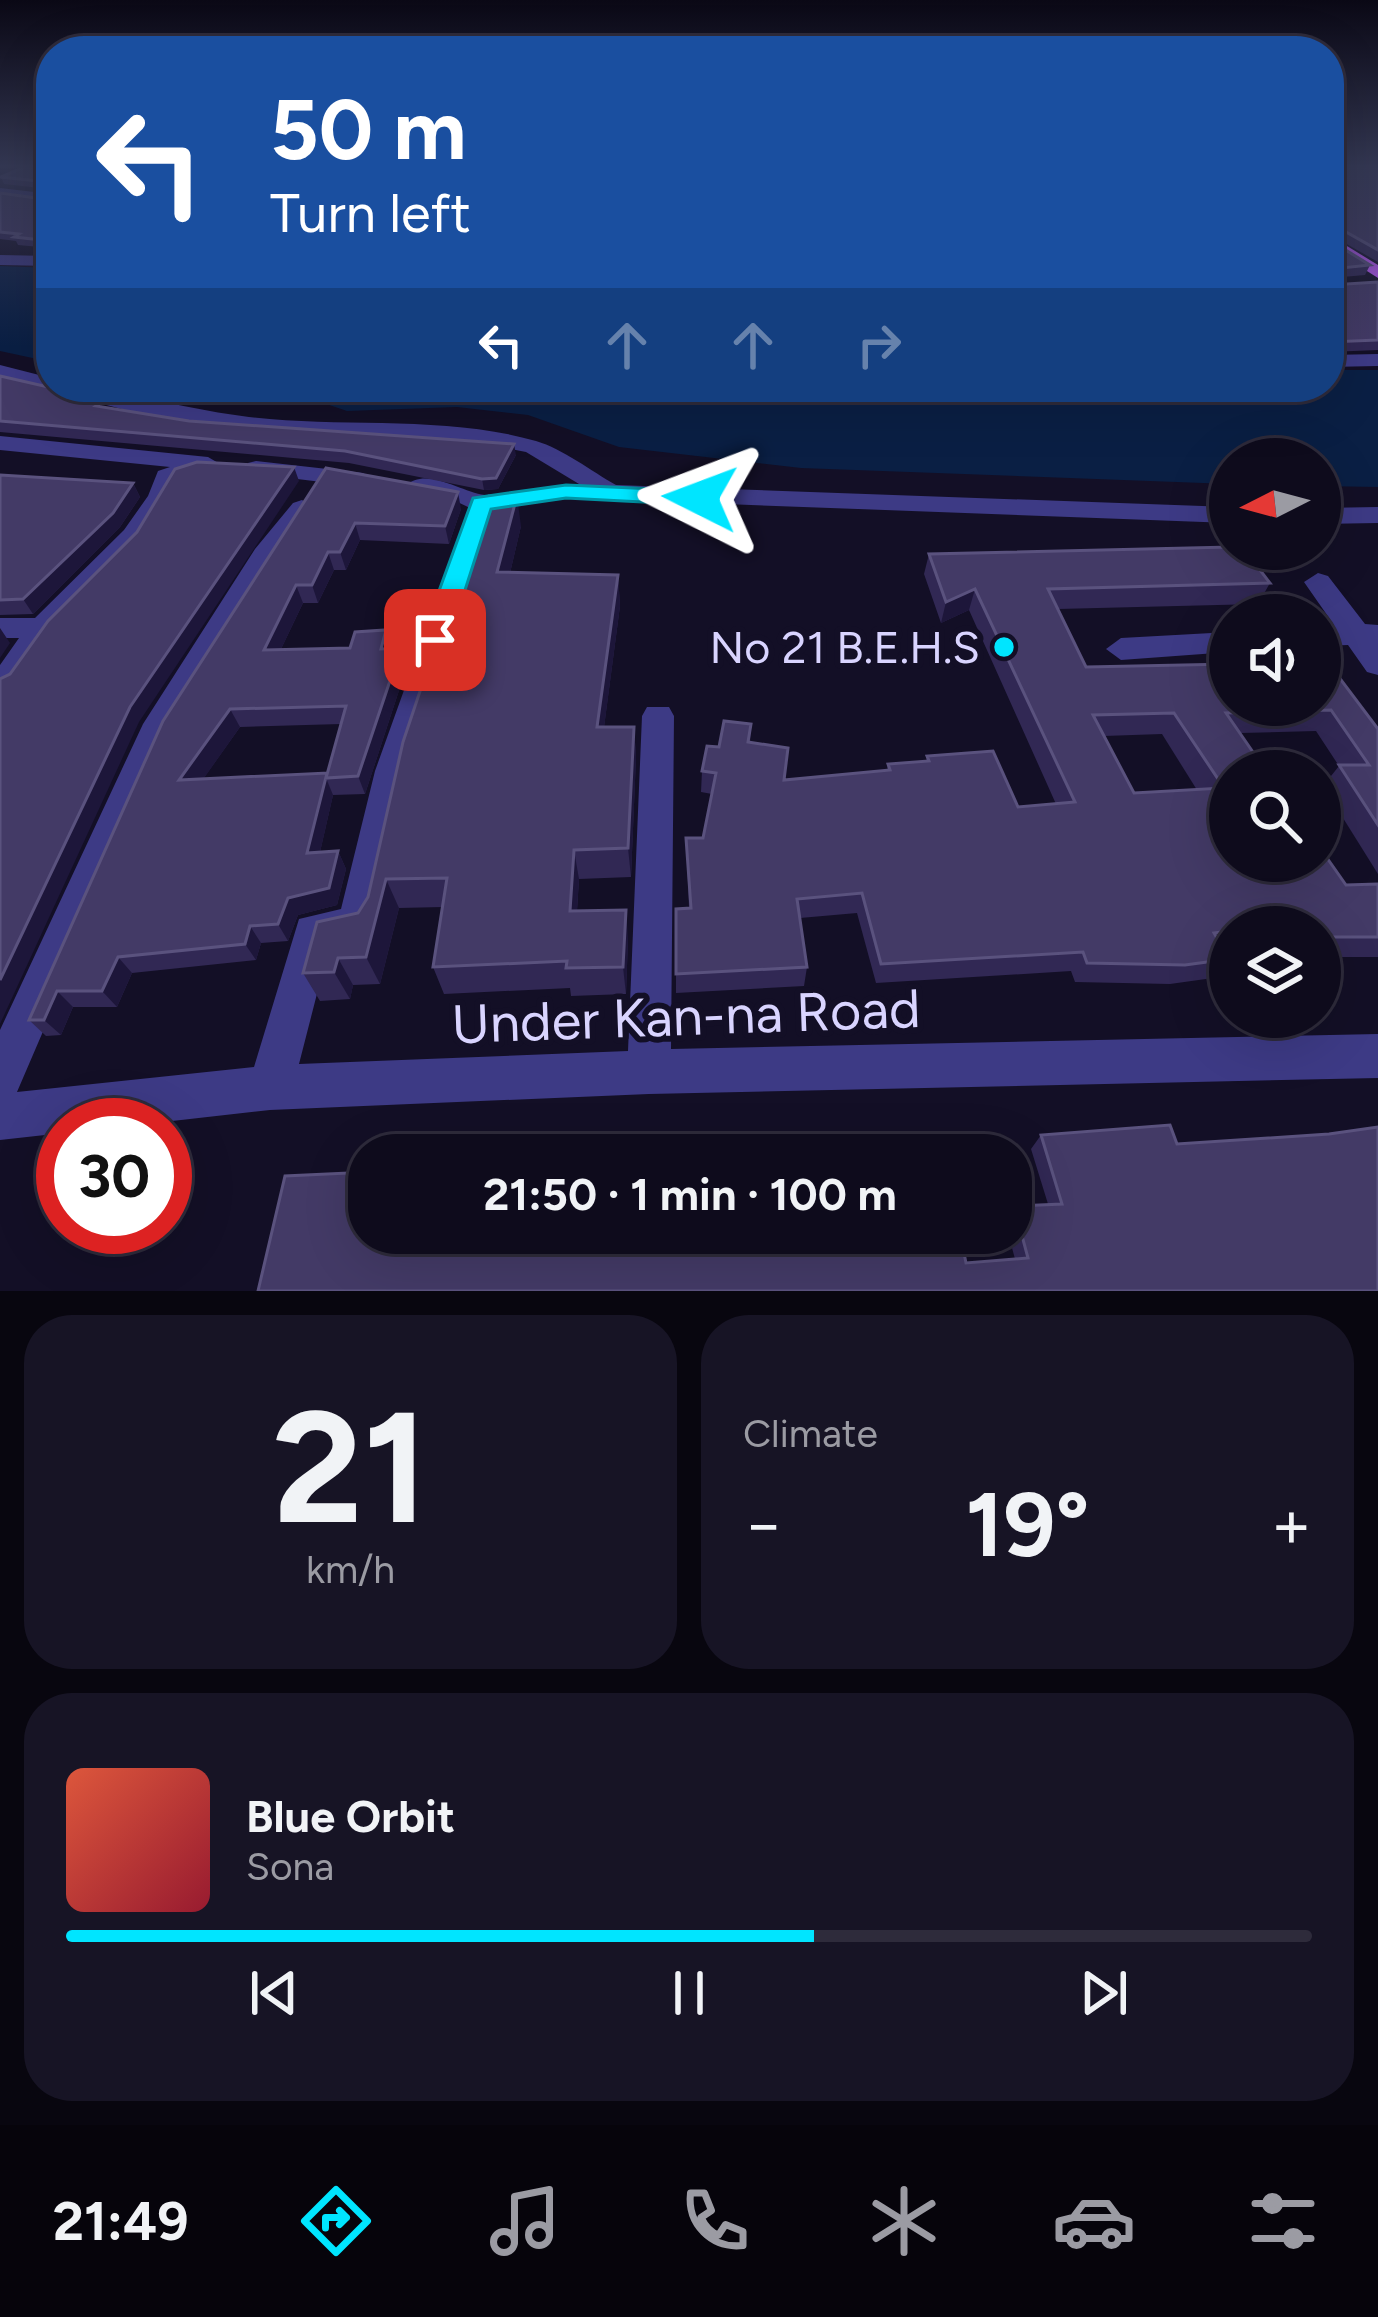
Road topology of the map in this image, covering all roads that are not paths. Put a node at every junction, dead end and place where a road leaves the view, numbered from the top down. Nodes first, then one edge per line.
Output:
1 (1344, 256) edge
2 (0, 260) edge
3 (36, 260) edge
4 (1377, 282) edge
5 (1352, 286) edge
6 (1378, 360) edge
7 (1344, 361) edge
8 (0, 371) edge
9 (36, 380) edge
10 (121, 402) edge
11 (0, 443) edge
12 (199, 464) junction
13 (321, 474) junction
14 (612, 493) junction
15 (482, 503) junction
16 (1209, 513) edge
17 (1378, 515) edge
18 (1341, 516) edge
19 (1318, 582) dead end
20 (0, 628) edge
21 (41, 628) junction
22 (1368, 634) edge
23 (1209, 643) edge
24 (1121, 649) dead end
25 (1378, 664) edge
26 (0, 685) edge
27 (658, 716) dead end
28 (1378, 1056) edge
29 (649, 1072) junction
30 (270, 1088) junction
31 (1, 1109) edge

1 - 4 main road
2 - 3 street
4 - 5 street
6 - 7 street
8 - 9 street
10 - 14 street
11 - 12 street
12 - 13 street
12 - 21 street
13 - 15 street
13 - 31 street
14 - 15 street
14 - 16 street
15 - 30 street
17 - 18 street
19 - 22 street
20 - 21 street
21 - 26 street
22 - 25 street
23 - 24 street
27 - 29 street
28 - 29 street, Under Kan-na Road
29 - 30 street, Under Kan-na Road
30 - 31 street, Under Kan-na Road

